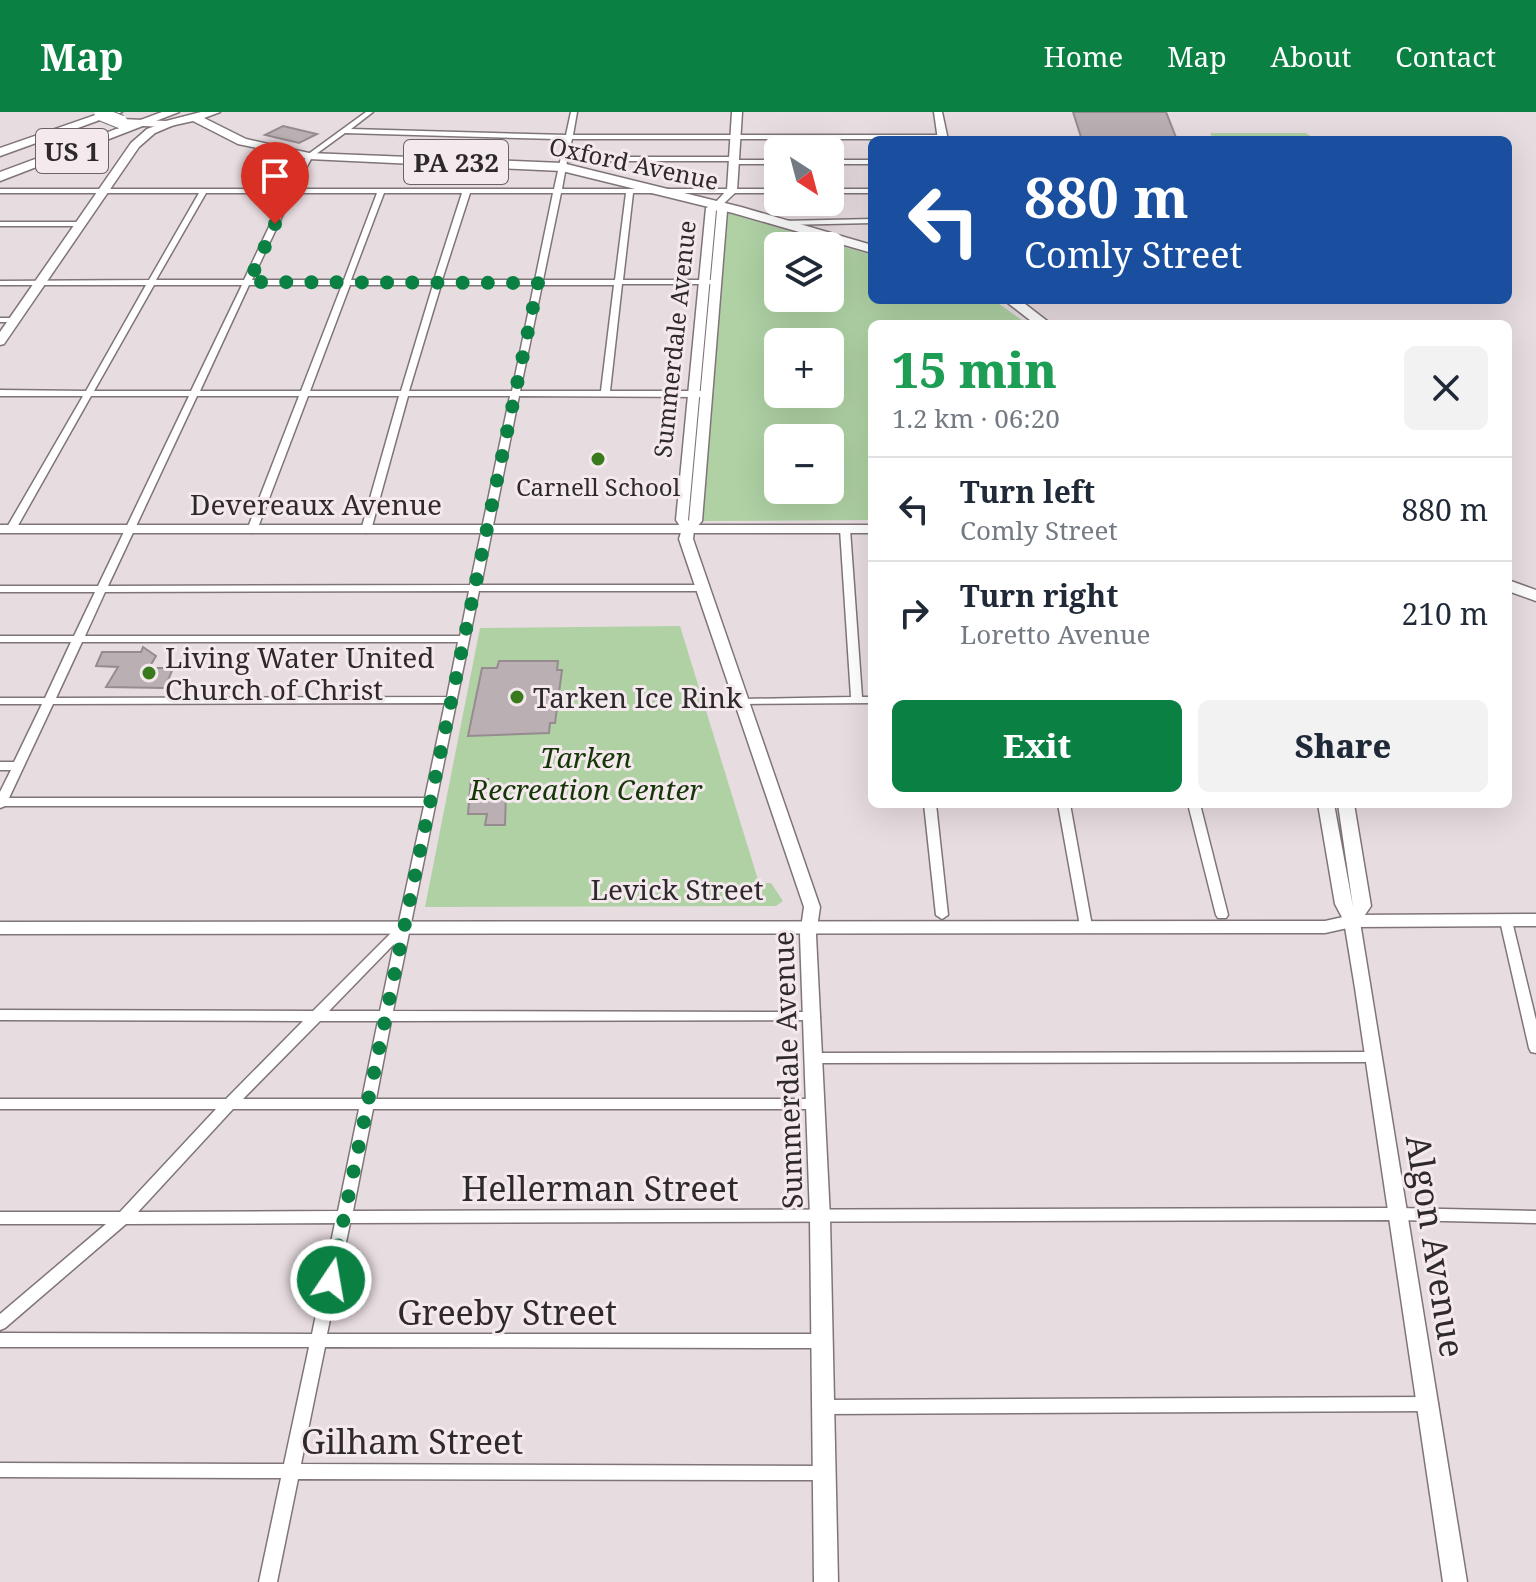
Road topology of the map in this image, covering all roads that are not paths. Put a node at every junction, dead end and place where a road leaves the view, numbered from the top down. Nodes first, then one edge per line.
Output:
1 (86, 112) edge
2 (135, 112) edge
3 (214, 112) edge
4 (370, 112) edge
5 (574, 112) edge
6 (737, 112) edge
7 (938, 112) edge
8 (100, 113) edge
9 (174, 117) edge
10 (196, 118) junction
11 (121, 122) edge
12 (345, 131) junction
13 (736, 135) junction
14 (569, 136) junction
15 (942, 136) edge
16 (868, 137) edge
17 (0, 142) edge
18 (135, 145) junction
19 (0, 152) edge
20 (309, 156) junction
21 (735, 160) junction
22 (764, 161) edge
23 (844, 162) edge
24 (868, 162) edge
25 (563, 163) junction
26 (0, 168) edge
27 (0, 177) edge
28 (204, 190) junction
29 (382, 190) junction
30 (467, 190) junction
31 (556, 190) junction
32 (630, 190) junction
33 (0, 191) edge
34 (105, 191) junction
35 (290, 191) junction
36 (660, 191) junction
37 (732, 191) junction
38 (764, 191) edge
39 (844, 191) edge
40 (868, 191) edge
41 (719, 205) junction
42 (868, 221) edge
43 (783, 223) junction
44 (0, 224) edge
45 (81, 224) junction
46 (868, 248) edge
47 (151, 282) junction
48 (249, 282) junction
49 (710, 282) junction
50 (0, 283) edge
51 (40, 283) junction
52 (346, 283) junction
53 (439, 283) junction
54 (538, 283) junction
55 (618, 283) junction
56 (1016, 304) edge
57 (0, 320) edge
58 (15, 320) junction
59 (1038, 320) edge
60 (0, 341) edge
61 (0, 393) edge
62 (87, 393) junction
63 (196, 393) junction
64 (305, 393) junction
65 (404, 394) junction
66 (515, 394) junction
67 (605, 394) junction
68 (692, 394) junction
69 (707, 394) junction
70 (6, 529) edge
71 (688, 529) junction
72 (845, 529) junction
73 (868, 529) edge
74 (132, 530) junction
75 (252, 530) junction
76 (366, 530) junction
77 (485, 531) junction
78 (1512, 587) edge
79 (102, 588) junction
80 (703, 588) junction
81 (0, 589) edge
82 (475, 589) junction
83 (1536, 596) edge
84 (0, 639) edge
85 (78, 639) junction
86 (464, 639) junction
87 (451, 700) junction
88 (857, 700) junction
89 (868, 700) edge
90 (0, 701) edge
91 (49, 702) junction
92 (743, 702) junction
93 (0, 766) edge
94 (18, 766) junction
95 (430, 802) junction
96 (0, 803) edge
97 (930, 808) edge
98 (1065, 808) edge
99 (1195, 808) edge
100 (1327, 808) edge
101 (1347, 808) edge
102 (942, 915) junction
103 (1222, 915) junction
104 (0, 916) edge
105 (1536, 920) edge
106 (1085, 921) junction
107 (1352, 921) junction
108 (1506, 921) junction
109 (173, 922) junction
110 (405, 922) junction
111 (811, 922) junction
112 (0, 928) edge
113 (0, 1015) edge
114 (317, 1015) junction
115 (386, 1016) junction
116 (813, 1017) junction
117 (1536, 1048) edge
118 (1374, 1057) junction
119 (814, 1058) junction
120 (230, 1103) junction
121 (368, 1103) junction
122 (0, 1104) edge
123 (814, 1104) junction
124 (1397, 1214) junction
125 (124, 1217) junction
126 (1536, 1217) edge
127 (0, 1218) edge
128 (344, 1218) junction
129 (820, 1218) junction
130 (0, 1323) edge
131 (0, 1340) edge
132 (823, 1341) junction
133 (318, 1342) junction
134 (1430, 1404) junction
135 (825, 1407) junction
136 (0, 1470) edge
137 (291, 1470) junction
138 (825, 1473) junction
139 (268, 1582) edge
140 (826, 1582) edge
141 (1455, 1582) edge

1 - 17 highway, US 1
2 - 26 highway, US 1
3 - 10 main road
4 - 12 street
5 - 14 street
6 - 13 main road
7 - 15 street
8 - 11 main road, bridge
9 - 10 main road
9 - 11 highway, US 1
9 - 18 main road
10 - 20 main road, Oxford Avenue / PA 232
11 - 18 main road
11 - 19 highway, US 1
11 - 27 highway, US 1
12 - 14 street
12 - 20 street
13 - 14 street
13 - 16 street
13 - 21 main road
14 - 25 street
18 - 34 main road
20 - 25 main road, Oxford Avenue / PA 232
20 - 35 street
21 - 22 street
21 - 25 street
21 - 37 main road
23 - 24 street
25 - 31 street
25 - 36 main road, Oxford Avenue / PA 232
28 - 34 street
28 - 35 street
28 - 47 street
29 - 30 street
29 - 35 street
29 - 52 street
30 - 31 street
30 - 53 street
31 - 32 street
31 - 54 street
32 - 36 street
32 - 55 street
33 - 34 street
34 - 45 main road
35 - 48 street
36 - 37 street
36 - 41 main road, Oxford Avenue / PA 232
37 - 38 street
37 - 41 main road, Summerdale Avenue
39 - 40 street
41 - 43 main road, Oxford Avenue / PA 232
41 - 49 street, Summerdale Avenue
42 - 43 street
43 - 46 main road, Oxford Avenue / PA 232
44 - 45 street
45 - 51 main road
47 - 48 street
47 - 51 street
47 - 62 street
48 - 52 street
48 - 63 street
49 - 55 street
49 - 68 street, Summerdale Avenue
49 - 69 street, Summerdale Avenue
50 - 51 street
51 - 58 main road
52 - 53 street
52 - 64 street
53 - 54 street
53 - 65 street
54 - 55 street
54 - 66 street
55 - 67 street
56 - 59 main road
57 - 58 street
58 - 60 main road
61 - 62 street
62 - 63 street
62 - 70 street
63 - 64 street
63 - 74 street
64 - 65 street
64 - 75 street
65 - 66 street
65 - 76 street
66 - 67 street
66 - 77 street
67 - 68 street
68 - 69 street
68 - 71 street, Summerdale Avenue
69 - 71 street, Summerdale Avenue
70 - 74 main road, Devereaux Avenue
71 - 72 main road, Devereaux Avenue
71 - 77 main road, Devereaux Avenue
71 - 80 street, Summerdale Avenue
72 - 73 main road, Devereaux Avenue
72 - 88 street
74 - 75 main road, Devereaux Avenue
74 - 79 street
75 - 76 main road, Devereaux Avenue
76 - 77 main road, Devereaux Avenue
77 - 82 street
78 - 83 main road
79 - 81 street
79 - 82 street
79 - 85 street
80 - 82 street
80 - 92 street, Summerdale Avenue
82 - 86 street
84 - 85 street
85 - 86 street
85 - 91 street
86 - 87 street
87 - 91 street
87 - 95 street
88 - 89 street
88 - 92 street
90 - 91 street
91 - 94 street
92 - 111 street, Summerdale Avenue
93 - 94 street
94 - 96 street
95 - 96 street
95 - 110 street
97 - 102 street
98 - 106 street
99 - 103 street
100 - 107 street, Algon Avenue
101 - 107 street, Algon Avenue
102 - 106 main road, Levick Street
102 - 111 main road, Levick Street
103 - 106 main road, Levick Street
103 - 107 main road, Levick Street
104 - 109 main road, Levick Street
105 - 108 main road, Levick Street
106 - 107 main road, Levick Street
106 - 111 main road, Levick Street
107 - 108 main road, Levick Street
107 - 118 street, Algon Avenue
108 - 117 street
109 - 110 main road, Levick Street
109 - 112 main road, Levick Street
110 - 111 main road, Levick Street
110 - 114 street
110 - 115 street
111 - 116 street, Summerdale Avenue
113 - 114 street
114 - 115 street
114 - 120 street
115 - 116 street
115 - 121 street
116 - 119 street, Summerdale Avenue
118 - 119 street
118 - 124 street, Algon Avenue
119 - 123 street, Summerdale Avenue
120 - 121 street
120 - 122 street
120 - 125 street
121 - 123 street
121 - 128 street
123 - 129 street, Summerdale Avenue
124 - 126 street, Hellerman Street
124 - 129 street, Hellerman Street
124 - 134 street, Algon Avenue
125 - 127 street, Hellerman Street
125 - 128 street, Hellerman Street
125 - 130 street
128 - 129 street, Hellerman Street
128 - 133 street
129 - 132 street, Summerdale Avenue
131 - 133 street, Greeby Street
132 - 133 street, Greeby Street
132 - 135 street, Summerdale Avenue
133 - 137 street
134 - 135 street
134 - 141 street, Algon Avenue
135 - 138 street, Summerdale Avenue
136 - 137 street, Gilham Street
137 - 138 street, Gilham Street
137 - 139 street
138 - 140 street, Summerdale Avenue

